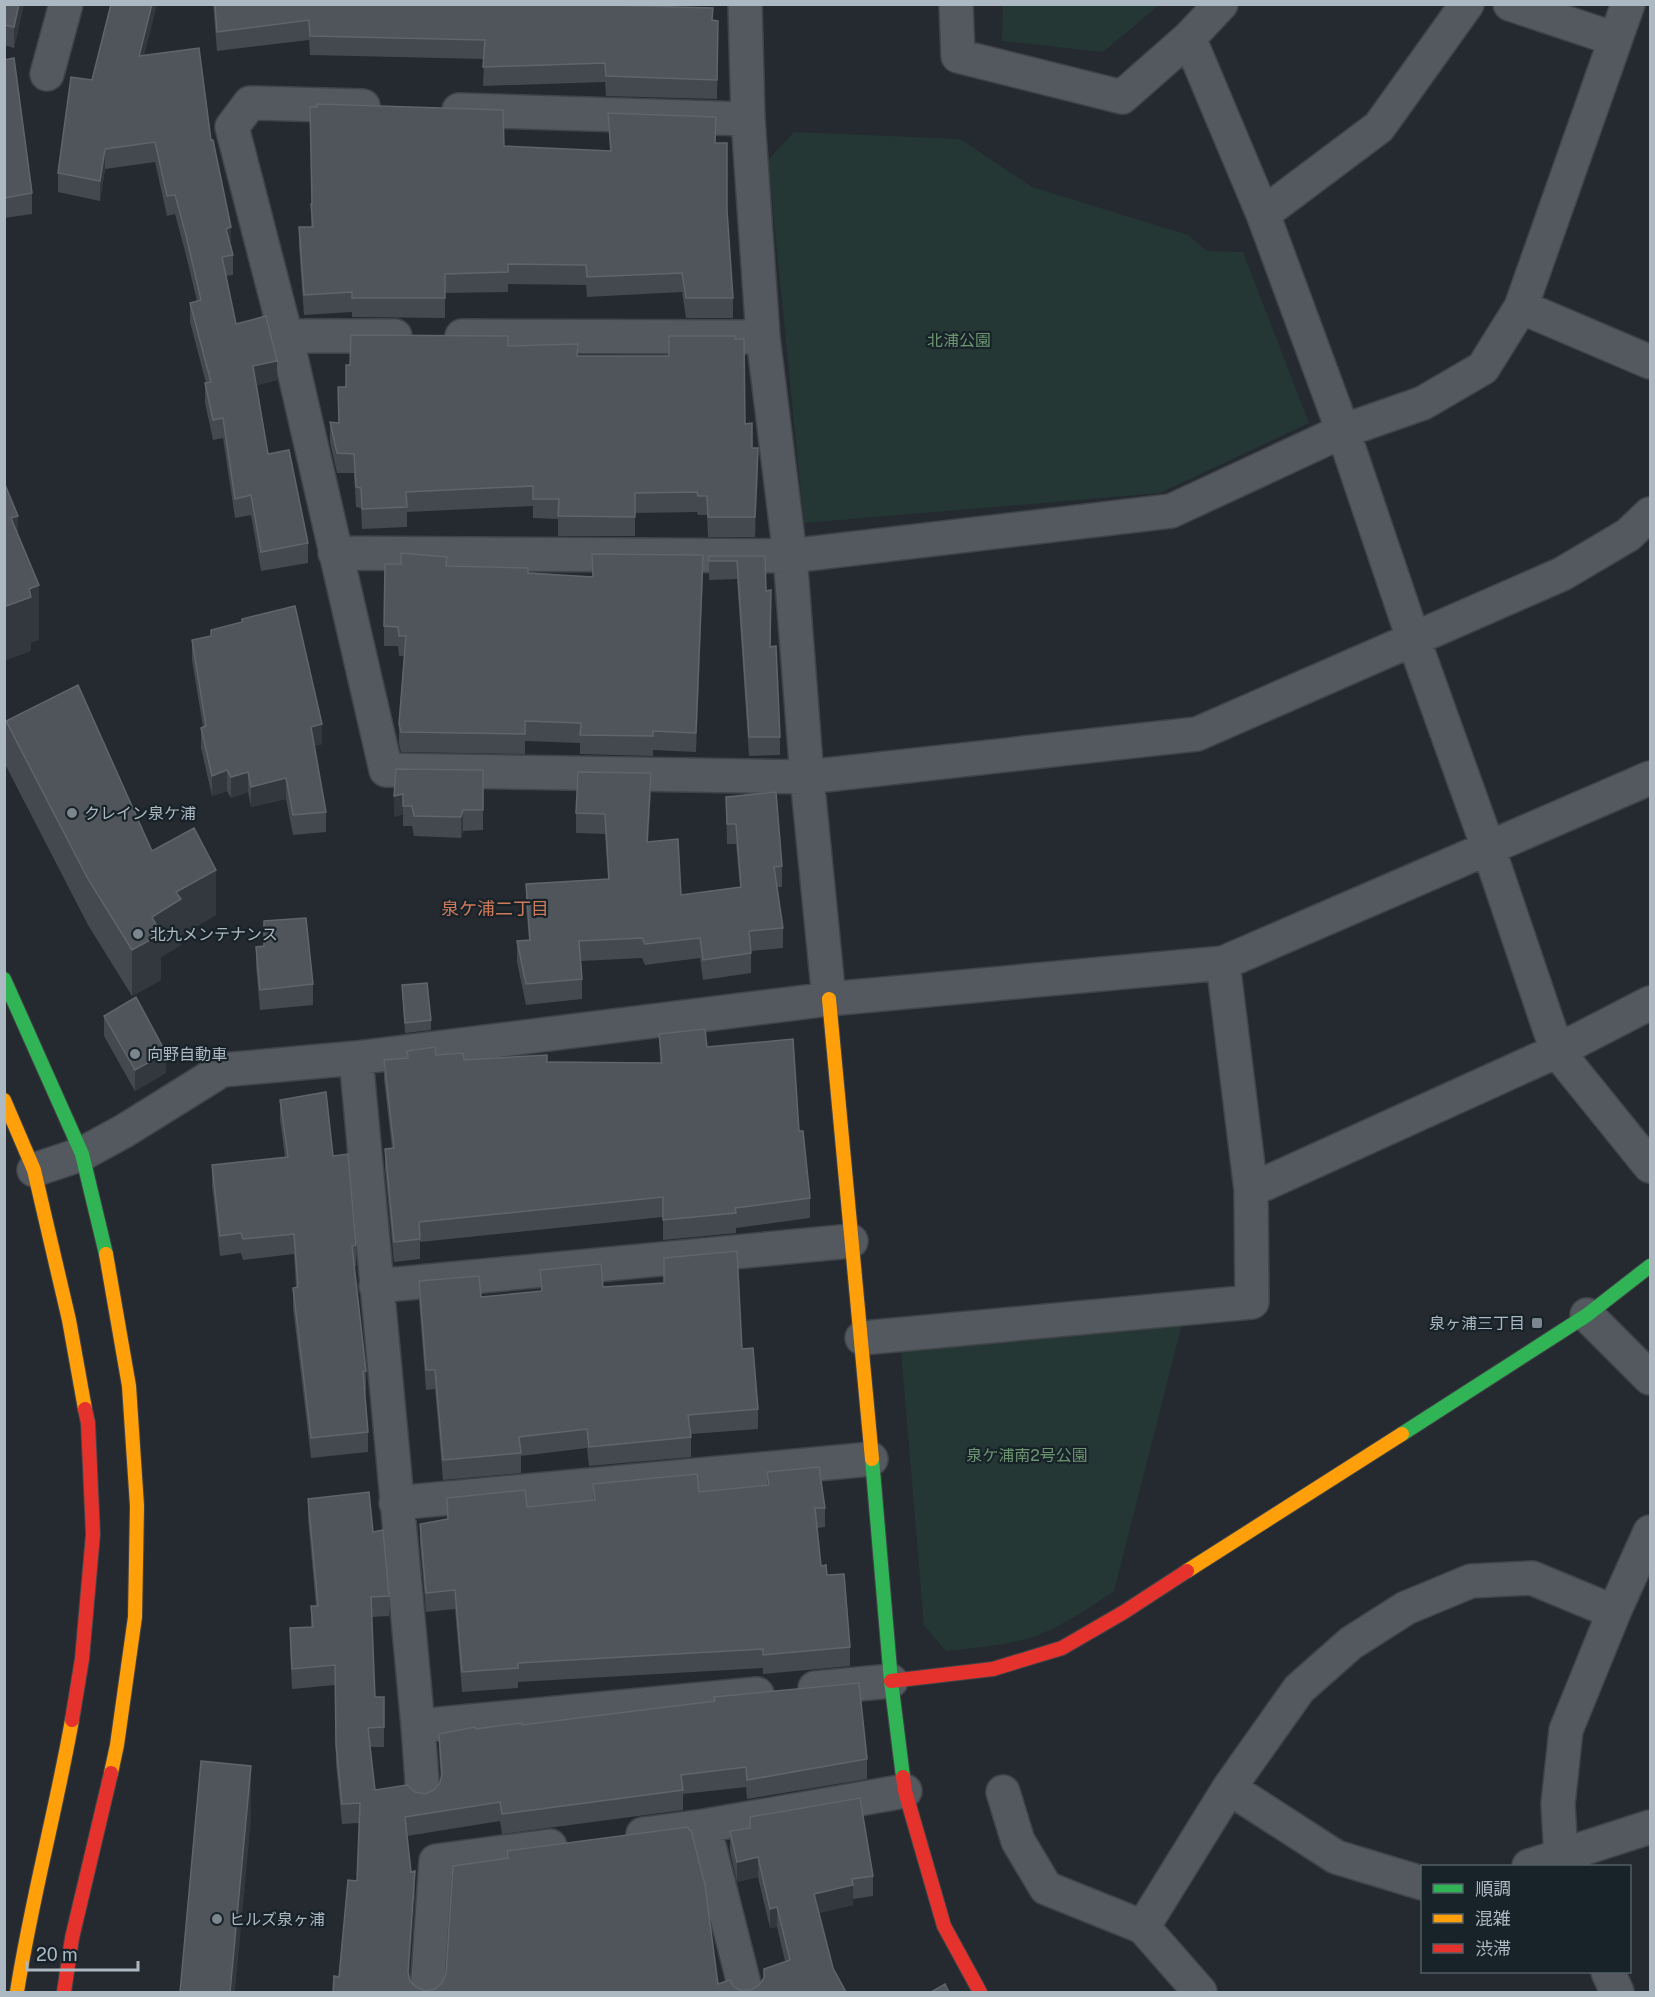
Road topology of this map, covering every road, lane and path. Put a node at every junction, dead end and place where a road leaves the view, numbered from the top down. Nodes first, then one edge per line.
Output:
1 (66, 4) edge
2 (745, 4) edge
3 (956, 4) edge
4 (1221, 4) edge
5 (1467, 4) edge
6 (1510, 4) edge
7 (1628, 4) edge
8 (1189, 38) junction
9 (1615, 39) junction
10 (46, 74) dead end
11 (392, 107) edge
12 (428, 108) edge
13 (748, 119) junction
14 (1263, 214) junction
15 (1521, 306) junction
16 (286, 336) junction
17 (763, 337) junction
18 (1650, 362) edge
19 (1343, 431) junction
20 (1650, 514) edge
21 (335, 553) junction
22 (790, 556) junction
23 (1413, 638) junction
24 (807, 777) junction
25 (1650, 778) edge
26 (1488, 847) junction
27 (1223, 963) junction
28 (4, 979) edge
29 (829, 999) junction
30 (1650, 1003) edge
31 (1557, 1051) junction
32 (356, 1058) junction
33 (4, 1100) edge
34 (82, 1154) junction
35 (1650, 1166) edge
36 (34, 1170) junction
37 (1251, 1190) junction
38 (851, 1241) junction
39 (1650, 1266) edge
40 (376, 1286) junction
41 (1587, 1314) junction
42 (862, 1338) junction
43 (1650, 1378) edge
44 (871, 1459) junction
45 (396, 1503) junction
46 (1650, 1532) edge
47 (1614, 1612) junction
48 (891, 1681) junction
49 (418, 1726) junction
50 (1229, 1788) junction
51 (905, 1791) junction
52 (1003, 1792) dead end
53 (423, 1795) edge
54 (704, 1826) junction
55 (1650, 1827) edge
56 (611, 1838) edge
57 (576, 1843) edge
58 (1563, 1861) edge
59 (1536, 1865) edge
60 (1421, 1883) edge
61 (1143, 1927) junction
62 (1609, 1973) edge
63 (17, 1992) edge
64 (64, 1992) edge
65 (427, 1992) edge
66 (746, 1992) edge
67 (980, 1992) edge
68 (1200, 1992) edge
69 (1617, 1992) edge

1 - 10 street
2 - 13 street
3 - 8 street
4 - 8 street
5 - 14 street
6 - 9 street
7 - 9 street
8 - 14 street
9 - 15 street
11 - 16 street
12 - 13 street
13 - 17 street
14 - 19 street
15 - 18 street
15 - 19 street
16 - 17 street
16 - 21 street
17 - 22 street
19 - 22 street
19 - 23 street
20 - 23 street
21 - 22 street
21 - 24 street
22 - 24 street
23 - 24 street
23 - 26 street
24 - 29 street
25 - 26 street
26 - 27 street
26 - 31 street
27 - 29 street
27 - 37 street
28 - 34 street
29 - 32 street
29 - 38 street
30 - 31 street
31 - 35 street
31 - 37 street
32 - 34 street
32 - 40 street
33 - 36 street
34 - 36 street
34 - 64 street
36 - 63 street
37 - 42 street
38 - 40 street
38 - 42 street
39 - 41 street
40 - 45 street
41 - 43 street
41 - 48 street
42 - 44 street
44 - 45 street
44 - 48 street
45 - 49 street
46 - 47 street
47 - 50 street
47 - 58 street
48 - 49 street
48 - 51 street
49 - 53 street
50 - 60 street
50 - 61 street
51 - 54 street
51 - 67 street
52 - 61 street
54 - 56 street
54 - 66 street
55 - 58 street
57 - 65 street
58 - 59 street
61 - 68 street
62 - 69 street

